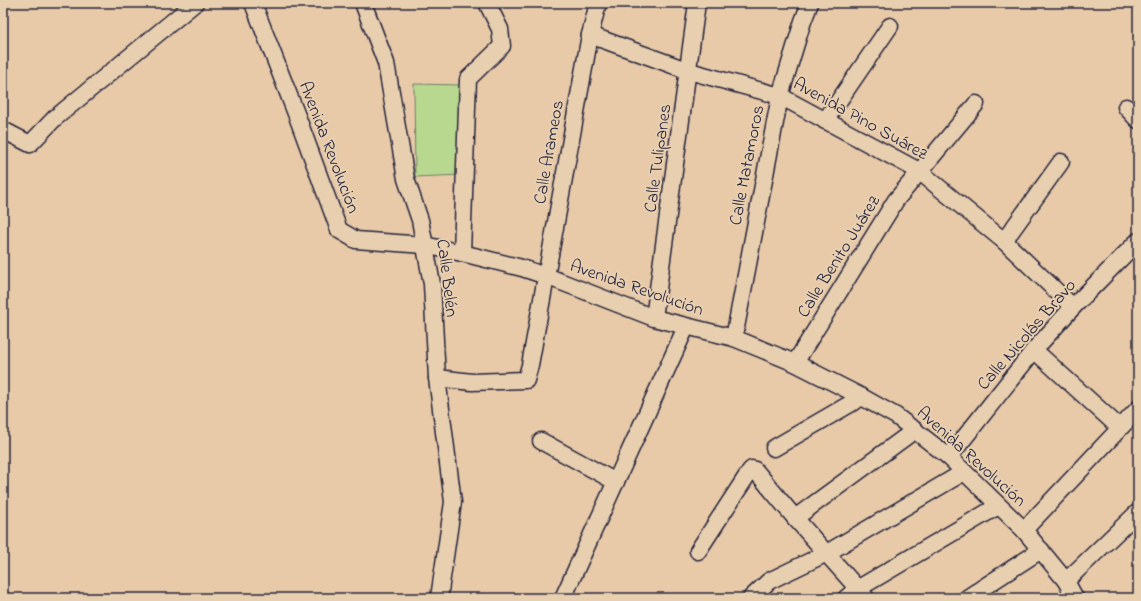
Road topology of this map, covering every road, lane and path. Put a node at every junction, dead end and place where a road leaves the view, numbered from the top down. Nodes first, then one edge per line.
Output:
1 (195, 3) edge
2 (253, 3) edge
3 (363, 3) edge
4 (487, 3) edge
5 (598, 3) edge
6 (697, 3) edge
7 (810, 3) edge
8 (890, 26) dead end
9 (590, 35) junction
10 (689, 71) junction
11 (780, 96) junction
12 (976, 104) dead end
13 (1126, 107) dead end
14 (1138, 120) edge
15 (825, 121) junction
16 (3, 130) edge
17 (1061, 162) dead end
18 (919, 171) junction
19 (1004, 241) junction
20 (1138, 241) edge
21 (424, 245) junction
22 (462, 253) junction
23 (546, 276) junction
24 (1073, 307) junction
25 (654, 318) junction
26 (686, 327) junction
27 (734, 338) junction
28 (1034, 350) junction
29 (795, 363) junction
30 (437, 378) junction
31 (862, 397) junction
32 (1138, 409) edge
33 (1120, 428) junction
34 (915, 430) junction
35 (542, 441) dead end
36 (774, 448) dead end
37 (949, 457) junction
38 (964, 472) junction
39 (616, 482) junction
40 (998, 506) junction
41 (1138, 512) edge
42 (795, 518) junction
43 (1024, 530) junction
44 (1041, 550) junction
45 (698, 551) dead end
46 (827, 553) junction
47 (1066, 581) junction
48 (862, 593) edge
49 (439, 598) edge
50 (563, 598) edge
51 (751, 598) edge
52 (846, 598) edge
53 (967, 598) edge
54 (1076, 598) edge

1 - 16 street
2 - 21 street, Avenida Revolución
3 - 21 street, Calle Belén
4 - 22 street
5 - 9 street, Calle Arameos
6 - 10 street, Calle Tulipanes
7 - 11 street, Calle Matamoros
8 - 15 street
9 - 10 street, Avenida Pino Suárez
9 - 23 street, Calle Arameos
10 - 11 street, Avenida Pino Suárez
10 - 25 street, Calle Tulipanes
11 - 15 street, Avenida Pino Suárez
11 - 27 street, Calle Matamoros
12 - 18 street, Calle Benito Juárez
13 - 14 street
15 - 18 street, Avenida Pino Suárez
17 - 19 street
18 - 19 street, Avenida Pino Suárez
18 - 29 street, Calle Benito Juárez
19 - 24 street, Avenida Pino Suárez
20 - 24 street, Calle Nicolás Bravo
21 - 22 street, Avenida Revolución
21 - 30 street, Calle Belén
22 - 23 street, Avenida Revolución
23 - 25 street, Avenida Revolución
23 - 30 street, Calle Arameos
24 - 28 street, Calle Nicolás Bravo
25 - 26 street, Avenida Revolución
26 - 27 street, Avenida Revolución
26 - 39 street
27 - 29 street, Avenida Revolución
28 - 33 street
28 - 37 street, Calle Nicolás Bravo
29 - 31 street, Avenida Revolución
30 - 49 street, Calle Belén
31 - 34 street, Avenida Revolución
31 - 36 street
32 - 33 street
33 - 43 street
34 - 37 street, Avenida Revolución
34 - 42 street
35 - 39 street
37 - 38 street, Avenida Revolución
38 - 40 street, Avenida Revolución
38 - 46 street
39 - 50 street
40 - 43 street, Avenida Revolución
40 - 48 street
41 - 47 street
42 - 45 street
42 - 46 street
43 - 44 street, Avenida Revolución
44 - 47 street, Avenida Revolución
44 - 53 street
46 - 48 street
46 - 51 street
47 - 54 street, Avenida Revolución
48 - 52 street

